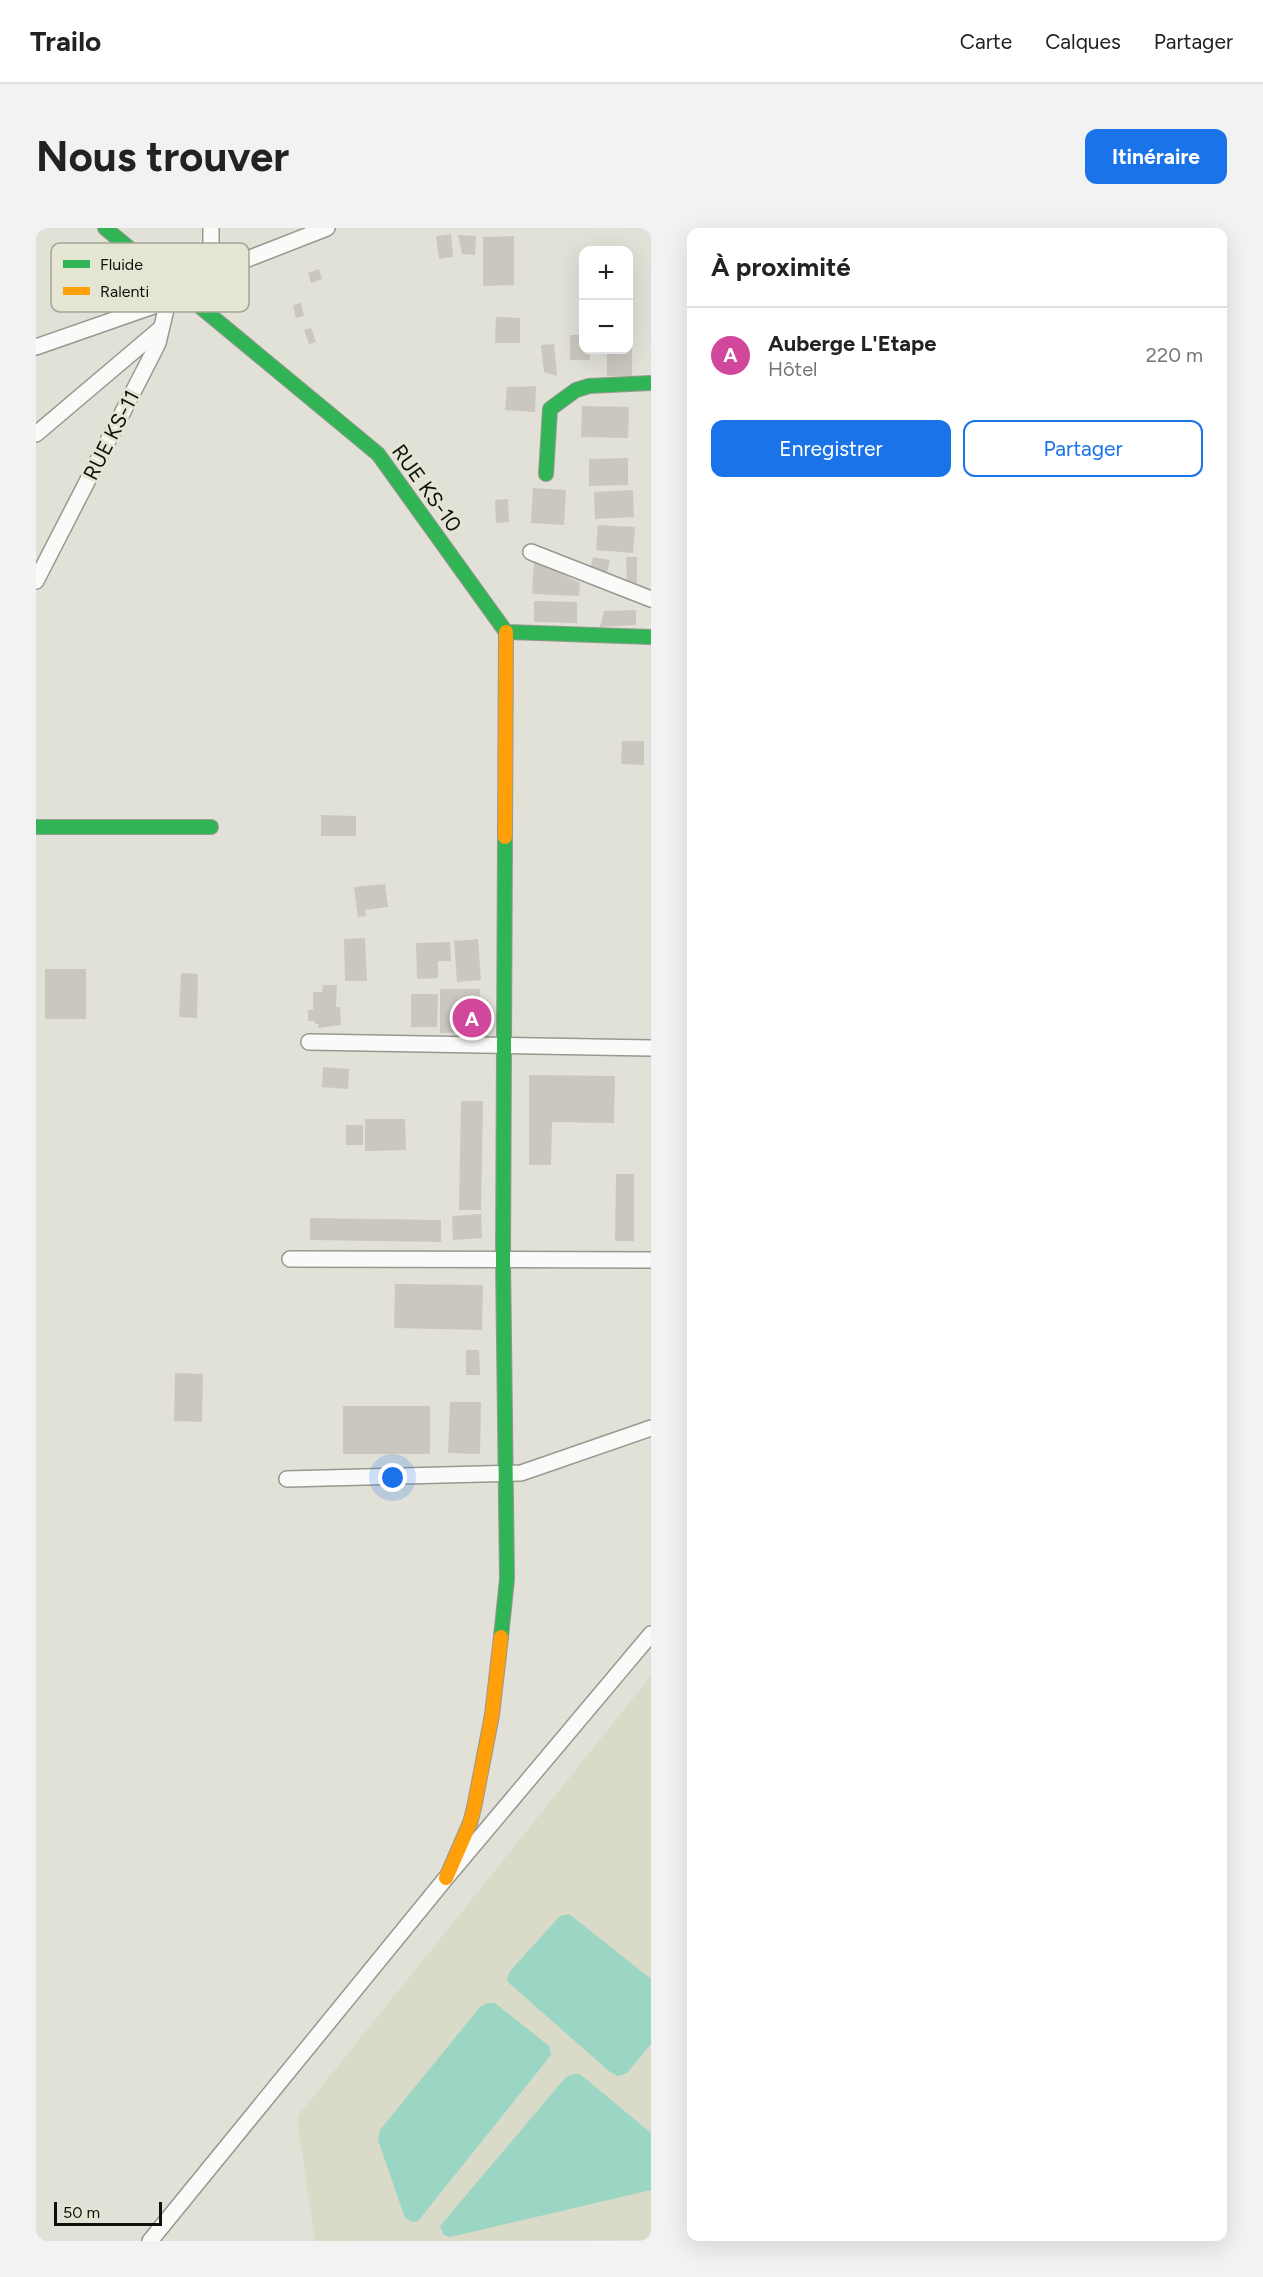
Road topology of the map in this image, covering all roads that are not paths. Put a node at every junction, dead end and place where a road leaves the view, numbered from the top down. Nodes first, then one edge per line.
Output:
1 (105, 228) edge
2 (327, 228) edge
3 (123, 243) edge
4 (249, 258) edge
5 (136, 312) edge
6 (165, 312) edge
7 (207, 312) edge
8 (160, 329) junction
9 (36, 347) edge
10 (651, 383) edge
11 (36, 434) edge
12 (546, 474) dead end
13 (531, 552) dead end
14 (36, 581) edge
15 (651, 598) edge
16 (506, 632) junction
17 (651, 637) edge
18 (36, 827) edge
19 (211, 827) dead end
20 (309, 1042) dead end
21 (504, 1046) junction
22 (651, 1048) edge
23 (291, 1258) dead end
24 (502, 1260) junction
25 (651, 1260) edge
26 (651, 1428) edge
27 (506, 1474) junction
28 (287, 1479) dead end
29 (651, 1634) edge
30 (446, 1878) junction
31 (150, 2241) edge

1 - 3 street, RUE KS-10
2 - 4 street
5 - 9 street
6 - 8 street, RUE KS-11
7 - 16 street, RUE KS-10
8 - 11 street
8 - 14 street, RUE KS-11
10 - 12 street
13 - 15 street
16 - 17 street
16 - 21 street
18 - 19 street
20 - 21 street
21 - 22 street
21 - 24 street
23 - 24 street
24 - 25 street
24 - 27 street
26 - 27 street
27 - 28 street
27 - 30 street
29 - 30 street
30 - 31 street

